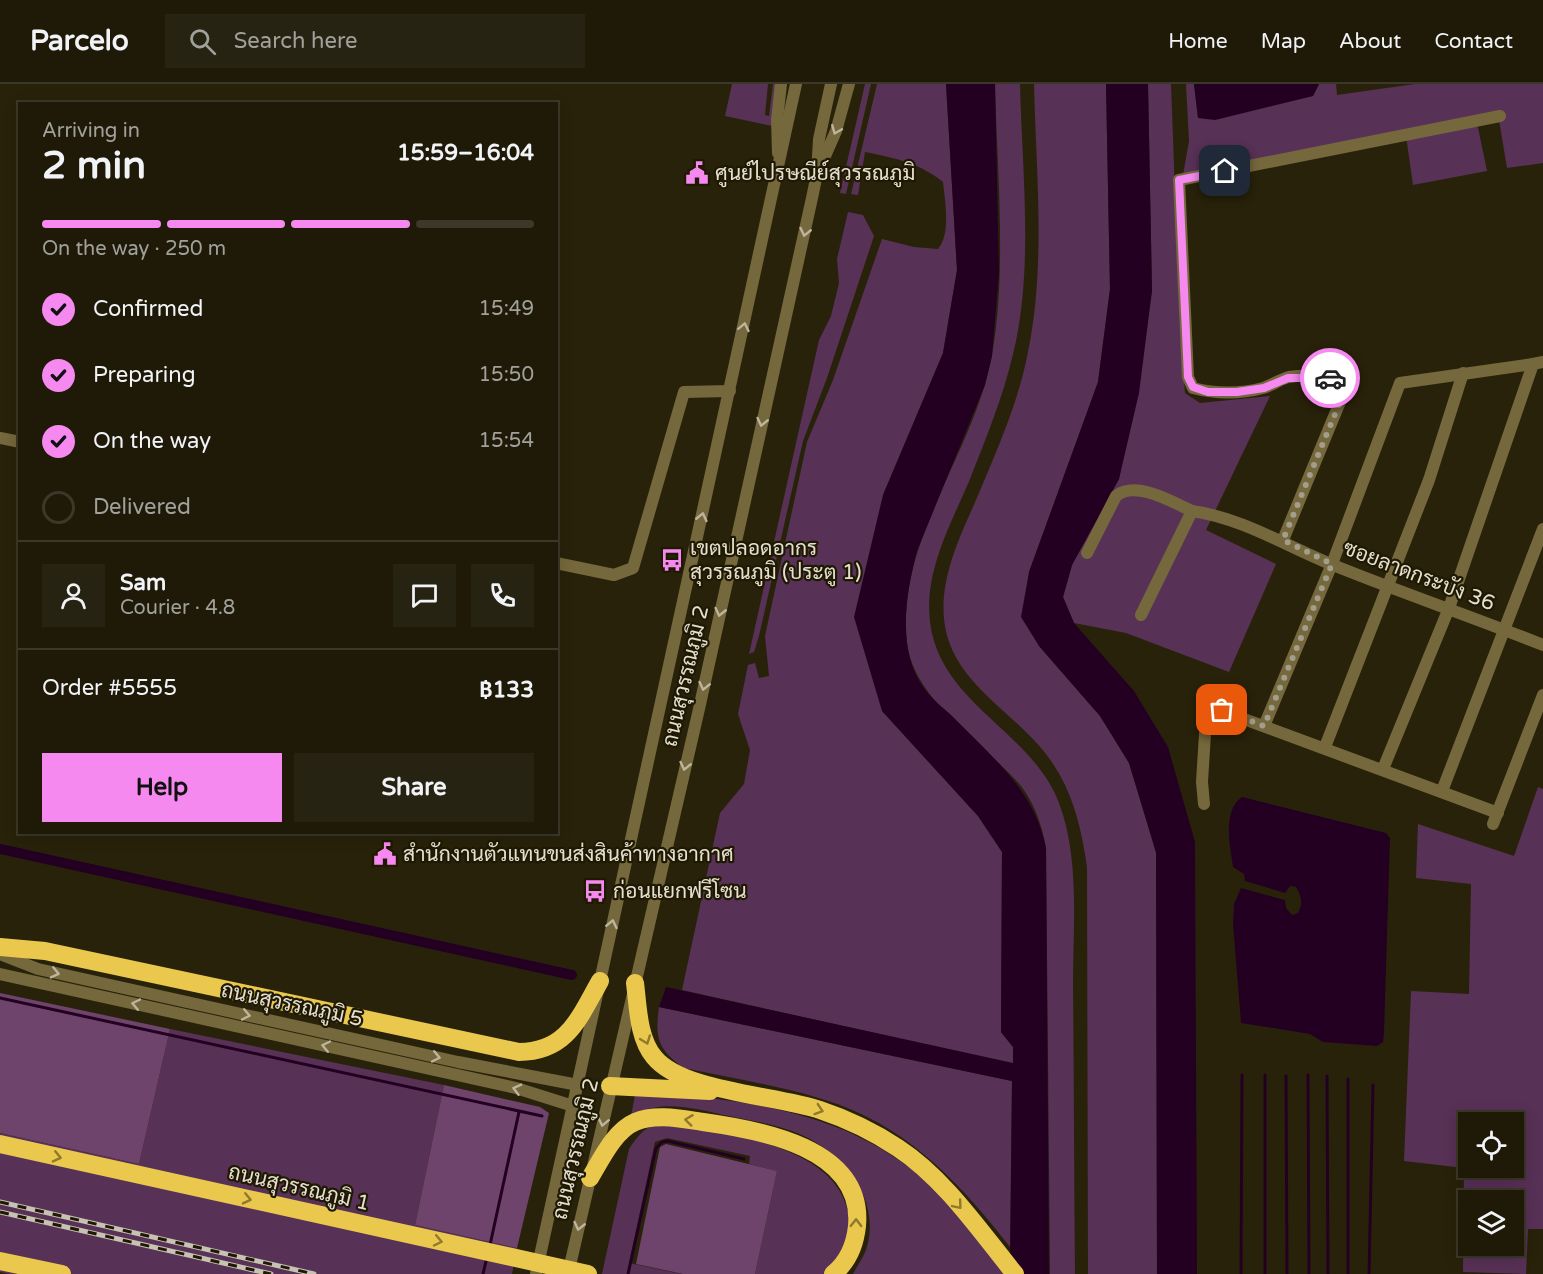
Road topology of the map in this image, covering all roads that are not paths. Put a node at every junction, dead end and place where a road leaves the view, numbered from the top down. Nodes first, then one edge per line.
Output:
1 (781, 84) edge
2 (796, 84) edge
3 (831, 84) edge
4 (849, 84) edge
5 (1500, 116) dead end
6 (779, 166) junction
7 (817, 174) junction
8 (1538, 363) edge
9 (1462, 373) junction
10 (730, 391) junction
11 (0, 438) edge
12 (18, 442) edge
13 (1192, 511) junction
14 (1543, 529) edge
15 (1283, 540) junction
16 (1087, 553) dead end
17 (558, 562) edge
18 (1332, 564) junction
19 (1390, 586) junction
20 (1449, 608) junction
21 (1141, 615) dead end
22 (1503, 629) junction
23 (1543, 645) edge
24 (1543, 695) edge
25 (1264, 726) junction
26 (1325, 747) junction
27 (1383, 769) junction
28 (1442, 791) junction
29 (1204, 804) dead end
30 (0, 947) edge
31 (0, 954) edge
32 (0, 975) edge
33 (600, 981) junction
34 (635, 983) junction
35 (578, 1084) junction
36 (610, 1086) junction
37 (742, 1093) junction
38 (573, 1106) junction
39 (0, 1144) edge
40 (590, 1178) junction
41 (0, 1261) edge
42 (62, 1274) edge
43 (536, 1274) edge
44 (568, 1274) edge
45 (588, 1274) edge
46 (833, 1274) edge
47 (1016, 1274) edge

1 - 6 street
2 - 6 street, ถนนสุวรรณภูมิ 2
3 - 7 street, ถนนสุวรรณภูมิ 2
4 -> 7 street
5 - 15 street
10 -> 6 street, ถนนสุวรรณภูมิ 2
7 -> 34 street, ถนนสุวรรณภูมิ 2
8 - 9 street
8 - 20 street
9 - 18 street
9 - 19 street
10 - 17 street
33 -> 10 street, ถนนสุวรรณภูมิ 2
11 - 12 street
13 - 15 street, ซอยลาดกระบัง 36
13 - 16 street, ซอยลาดกระบัง 36
13 - 21 street
14 - 22 street
15 - 18 street, ซอยลาดกระบัง 36
18 - 19 street, ซอยลาดกระบัง 36
18 - 25 street
19 - 20 street, ซอยลาดกระบัง 36
19 - 26 street
20 - 22 street, ซอยลาดกระบัง 36
20 - 27 street
22 - 23 street, ซอยลาดกระบัง 36
22 - 28 street
24 - 28 street
25 - 26 street
25 - 29 street
26 - 27 street
27 - 28 street
30 - 33 highway
31 -> 35 street, ถนนสุวรรณภูมิ 5
38 -> 32 street, ถนนสุวรรณภูมิ 5
33 - 35 street, ถนนสุวรรณภูมิ 2
34 - 36 street, ถนนสุวรรณภูมิ 2
34 -> 37 highway
35 - 38 street, ถนนสุวรรณภูมิ 2
36 - 37 highway
36 -> 40 street, ถนนสุวรรณภูมิ 2
37 -> 47 highway
38 - 43 street, ถนนสุวรรณภูมิ 2
39 -> 45 highway, ถนนสุวรรณภูมิ 1
40 -> 44 street, ถนนสุวรรณภูมิ 2
46 -> 40 highway
41 - 42 highway

